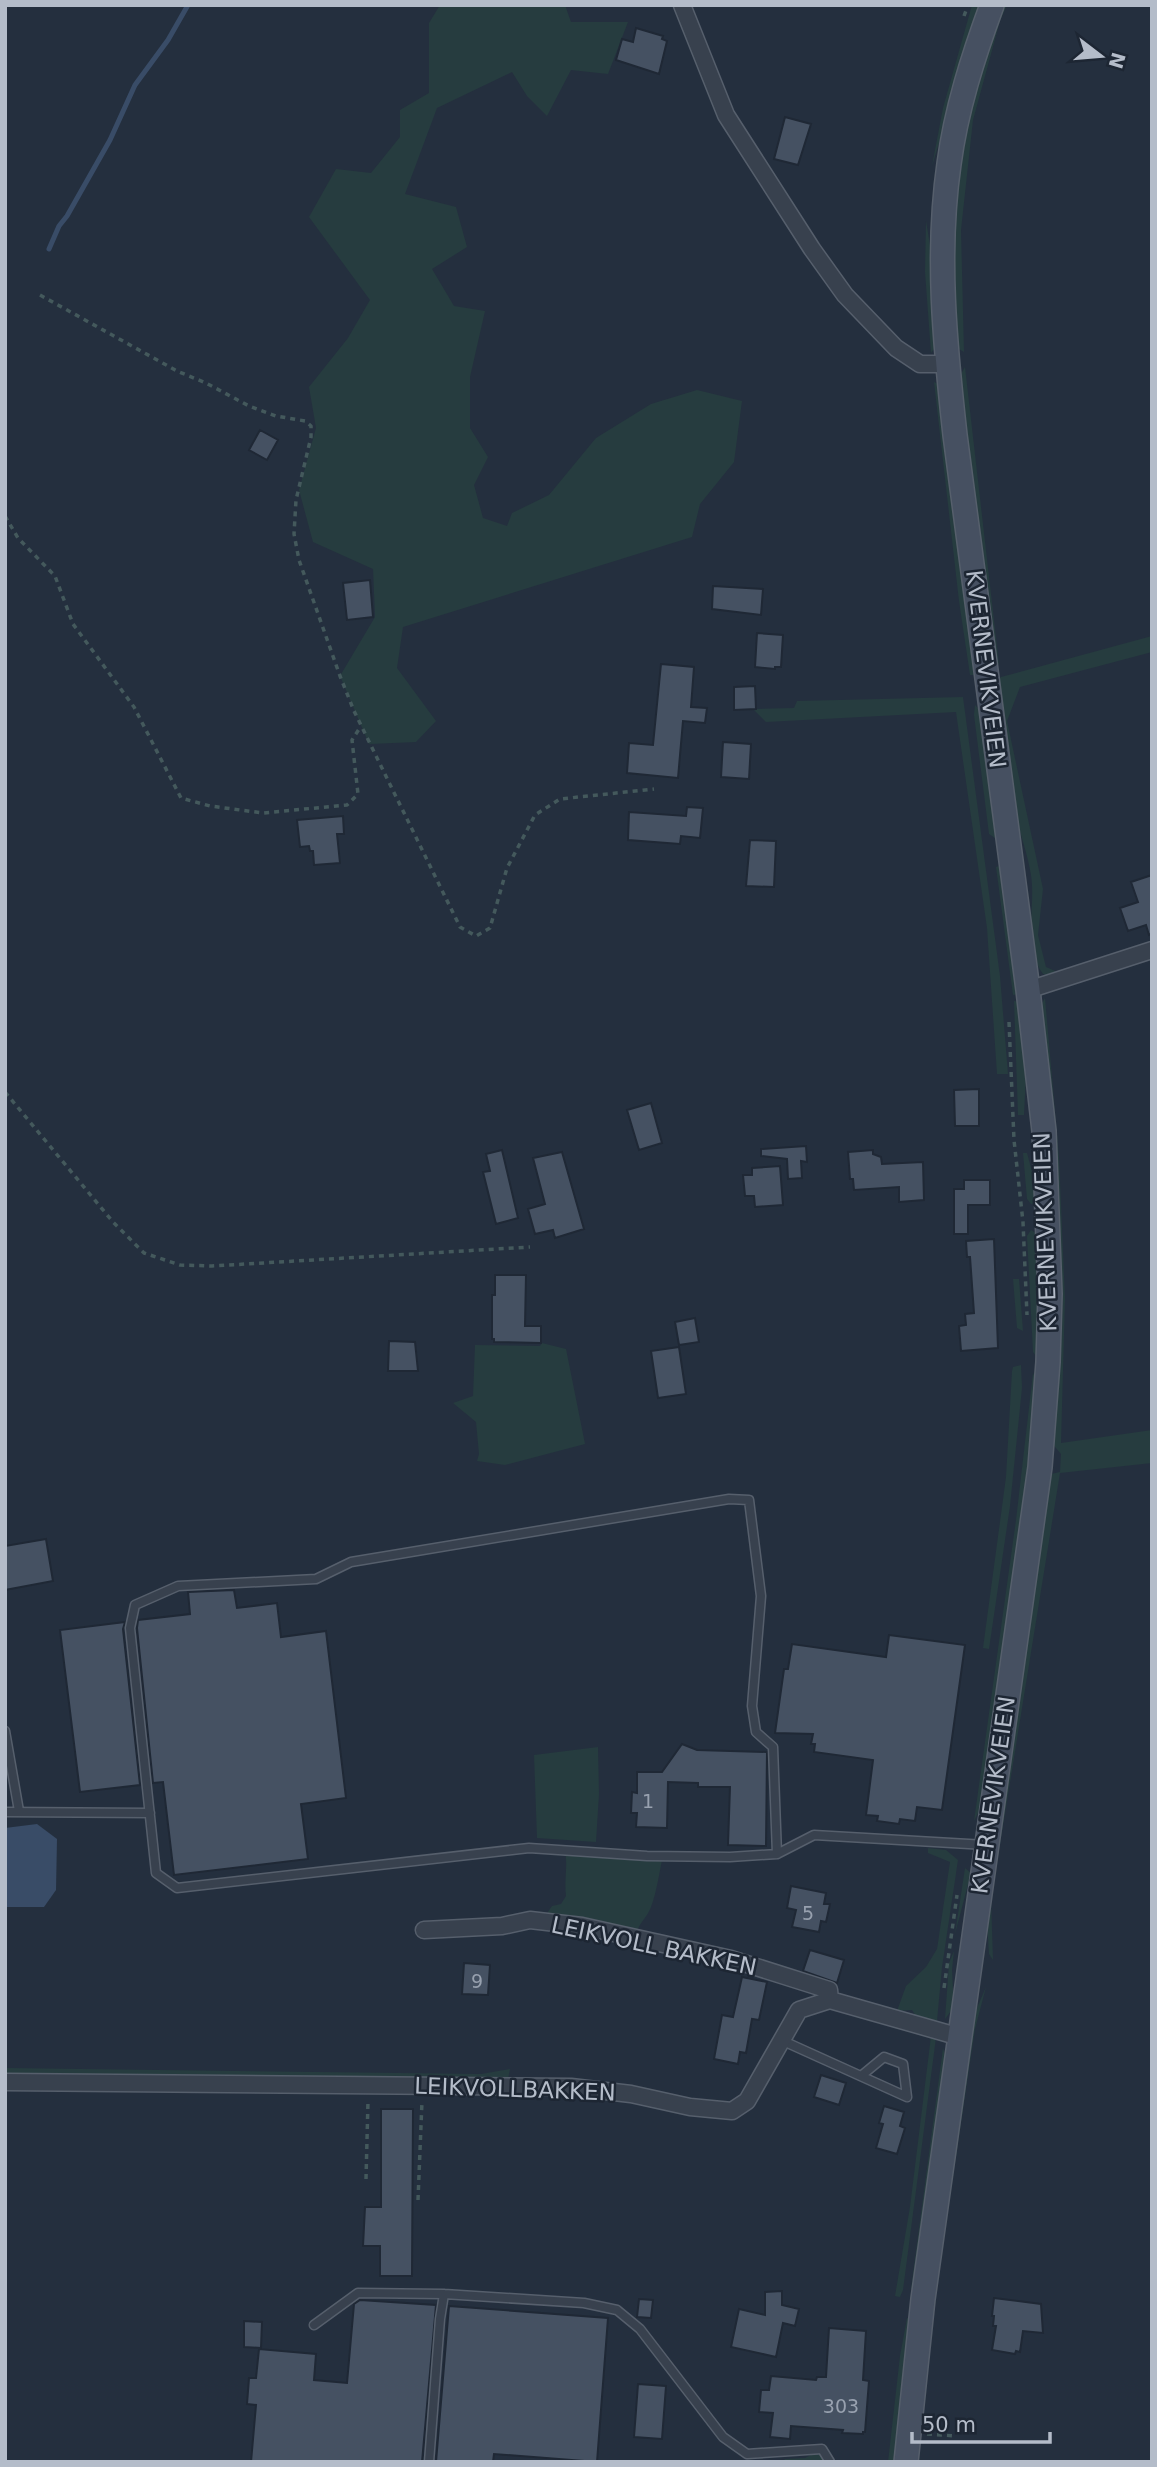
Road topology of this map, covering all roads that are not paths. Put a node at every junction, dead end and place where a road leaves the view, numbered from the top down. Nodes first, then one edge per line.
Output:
1 (682, 5) edge
2 (992, 5) edge
3 (947, 364) junction
4 (1152, 950) edge
5 (1028, 990) junction
6 (5, 1731) edge
7 (19, 1811) junction
8 (5, 1812) edge
9 (150, 1813) junction
10 (986, 1845) junction
11 (777, 1854) junction
12 (424, 1930) dead end
13 (830, 2000) junction
14 (960, 2037) junction
15 (781, 2040) junction
16 (861, 2076) junction
17 (5, 2082) edge
18 (444, 2294) junction
19 (314, 2325) dead end
20 (429, 2462) edge
21 (830, 2462) edge
22 (906, 2462) edge

1 - 3 street
2 - 3 main road, KVERNEVIKVEIEN
3 - 5 main road, KVERNEVIKVEIEN
4 - 5 street
5 - 10 main road, KVERNEVIKVEIEN
6 - 7 lane
7 - 8 lane
7 - 9 lane
9 - 11 lane
9 - 11 lane
10 - 11 lane
10 - 14 main road, KVERNEVIKVEIEN
12 - 13 street, LEIKVOLL BAKKEN
13 - 14 street
13 - 15 street, LEIKVOLLBAKKEN
14 - 22 main road, KVERNEVIKVEIEN
15 - 16 lane
15 - 17 street, LEIKVOLLBAKKEN
16 - 16 lane
18 - 19 lane
18 - 20 lane
18 - 21 lane

